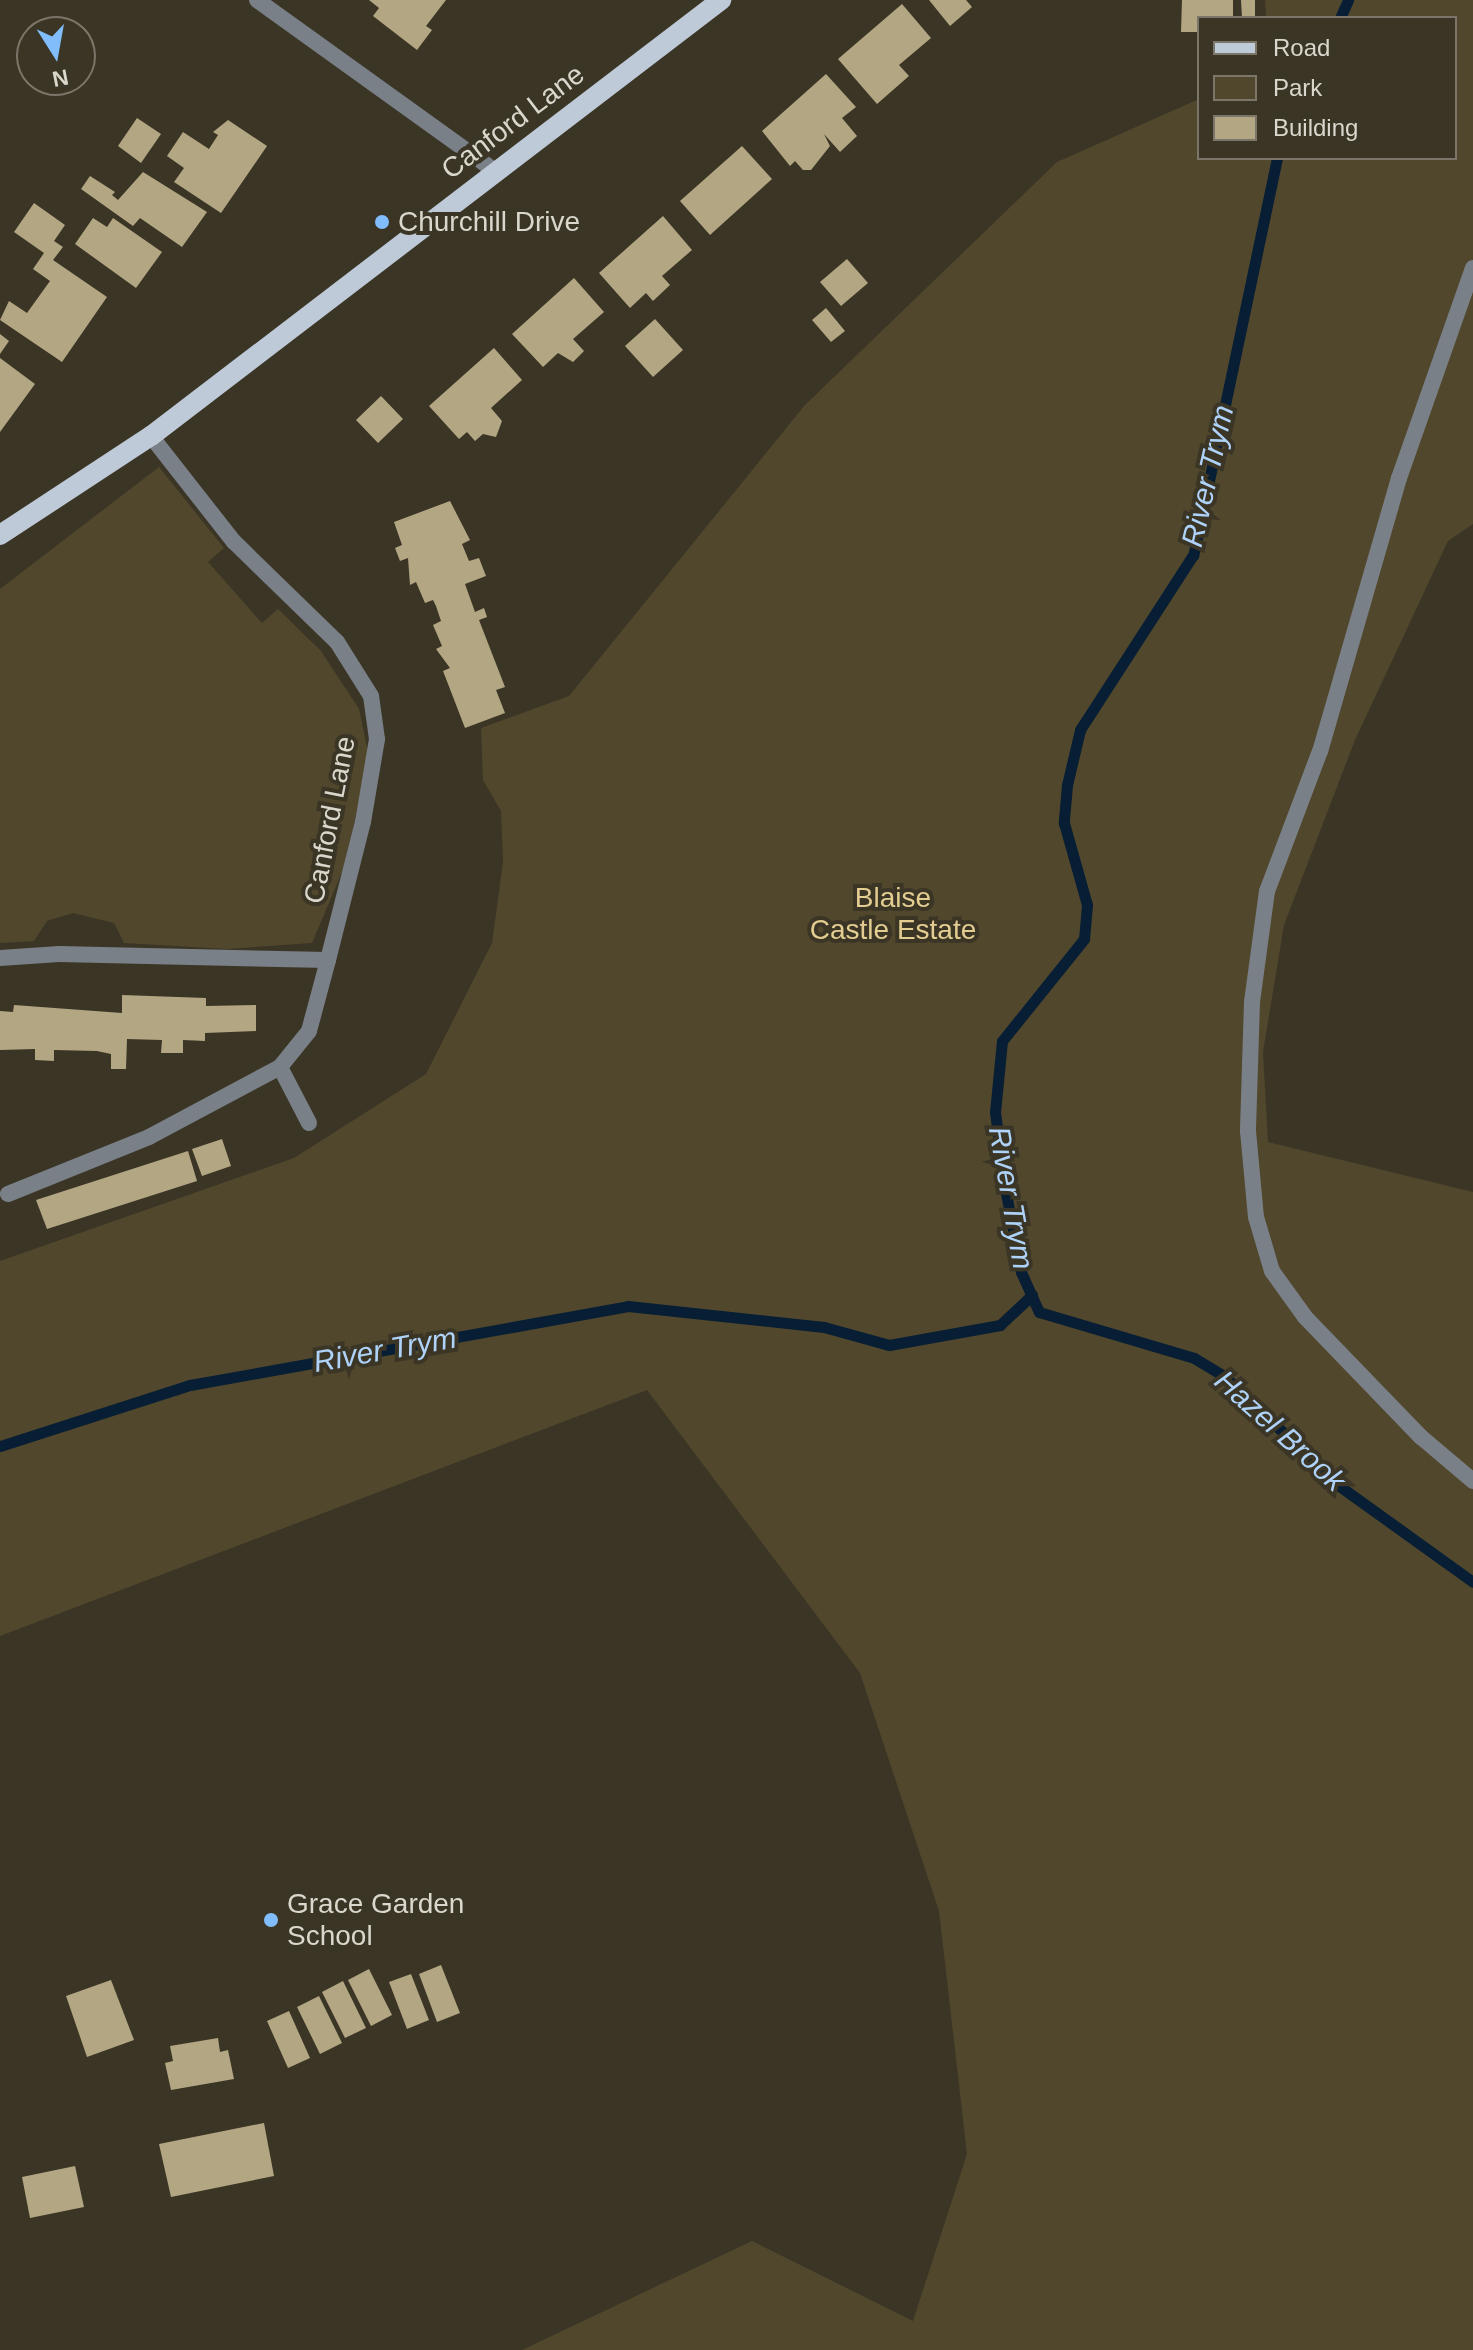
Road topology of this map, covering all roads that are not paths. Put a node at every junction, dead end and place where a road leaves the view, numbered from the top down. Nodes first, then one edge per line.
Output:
1 (257, 0) edge
2 (721, 0) edge
3 (495, 171) junction
4 (1473, 268) edge
5 (151, 436) junction
6 (0, 535) edge
7 (0, 958) edge
8 (328, 960) junction
9 (280, 1067) junction
10 (309, 1123) dead end
11 (8, 1194) dead end
12 (1473, 1481) edge

1 - 3 street
2 - 3 main road, Canford Lane
3 - 5 main road, Canford Lane
4 - 12 street
5 - 6 main road, Canford Lane
5 - 8 street, Canford Lane
7 - 8 street
8 - 9 street, Canford Lane
9 - 10 street
9 - 11 street

